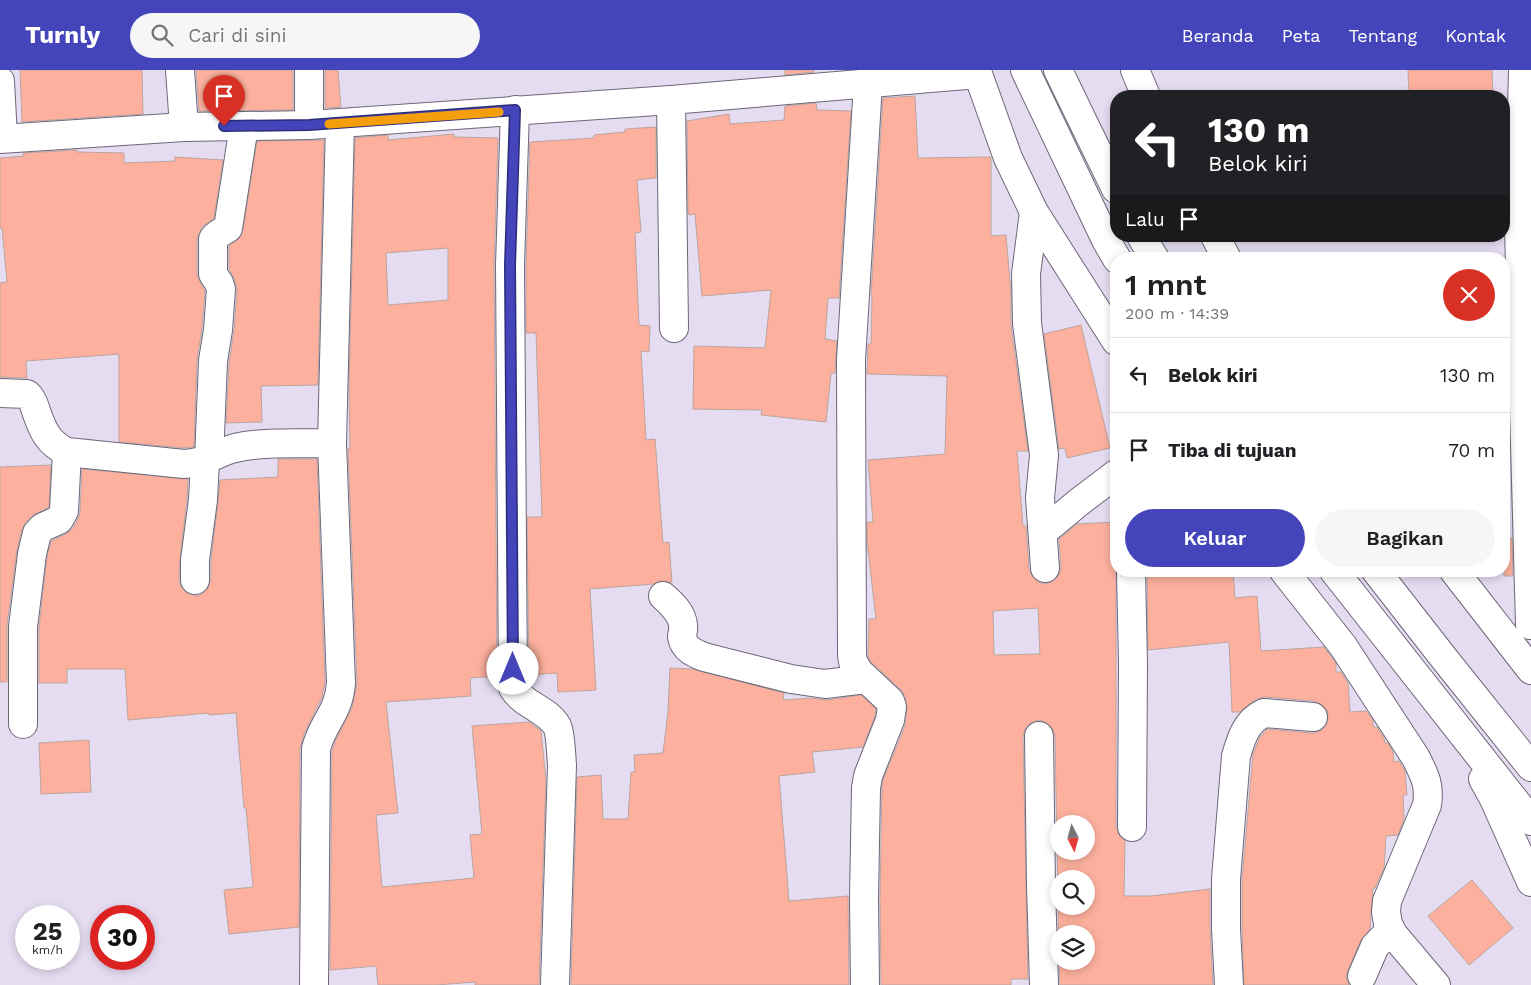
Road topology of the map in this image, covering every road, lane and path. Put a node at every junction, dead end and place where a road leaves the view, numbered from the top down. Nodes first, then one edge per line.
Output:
1 (180, 70) edge
2 (309, 70) edge
3 (1025, 70) edge
4 (1058, 70) edge
5 (1135, 70) edge
6 (1522, 70) edge
7 (977, 72) edge
8 (0, 81) edge
9 (868, 84) junction
10 (1143, 90) edge
11 (671, 100) junction
12 (515, 110) junction
13 (340, 123) junction
14 (309, 125) junction
15 (244, 126) junction
16 (184, 127) junction
17 (1, 138) edge
18 (1110, 177) edge
19 (1034, 212) junction
20 (1113, 252) edge
21 (674, 328) dead end
22 (1110, 332) edge
23 (0, 393) edge
24 (332, 443) junction
25 (67, 452) junction
26 (207, 460) junction
27 (1110, 479) edge
28 (1042, 532) junction
29 (1045, 568) dead end
30 (1130, 577) edge
31 (1289, 577) edge
32 (1339, 577) edge
33 (1381, 577) edge
34 (1459, 577) edge
35 (195, 580) dead end
36 (663, 596) dead end
37 (1530, 625) edge
38 (1528, 666) edge
39 (866, 679) junction
40 (1436, 701) junction
41 (1313, 717) dead end
42 (23, 724) dead end
43 (1039, 736) dead end
44 (1531, 767) edge
45 (1531, 821) edge
46 (1132, 827) dead end
47 (1531, 882) edge
48 (1391, 930) junction
49 (1362, 976) dead end
50 (314, 985) edge
51 (555, 985) edge
52 (865, 985) edge
53 (1044, 985) edge
54 (1229, 985) edge
55 (1436, 985) edge

1 - 16 main road
2 - 14 main road
3 - 20 main road
4 - 18 main road
5 - 10 main road
6 - 37 main road
7 - 9 main road
7 - 19 main road
8 - 17 main road
9 - 11 main road
9 - 39 main road
11 - 12 main road
11 - 21 main road
12 - 13 main road
12 - 51 main road
13 - 14 main road
13 - 24 main road
14 - 15 main road
15 - 16 main road
15 - 26 main road
16 - 17 main road
19 - 22 main road
19 - 28 main road
23 - 25 main road
24 - 26 main road
24 - 50 main road
25 - 26 main road
25 - 42 main road
26 - 35 main road
27 - 28 main road
28 - 29 main road
30 - 46 main road
31 - 48 main road
32 - 40 main road
33 - 44 main road
34 - 38 main road
36 - 39 main road
37 - 38 main road
39 - 52 main road
40 - 45 main road
40 - 47 main road
41 - 54 main road
43 - 53 main road
48 - 49 main road
48 - 55 main road

